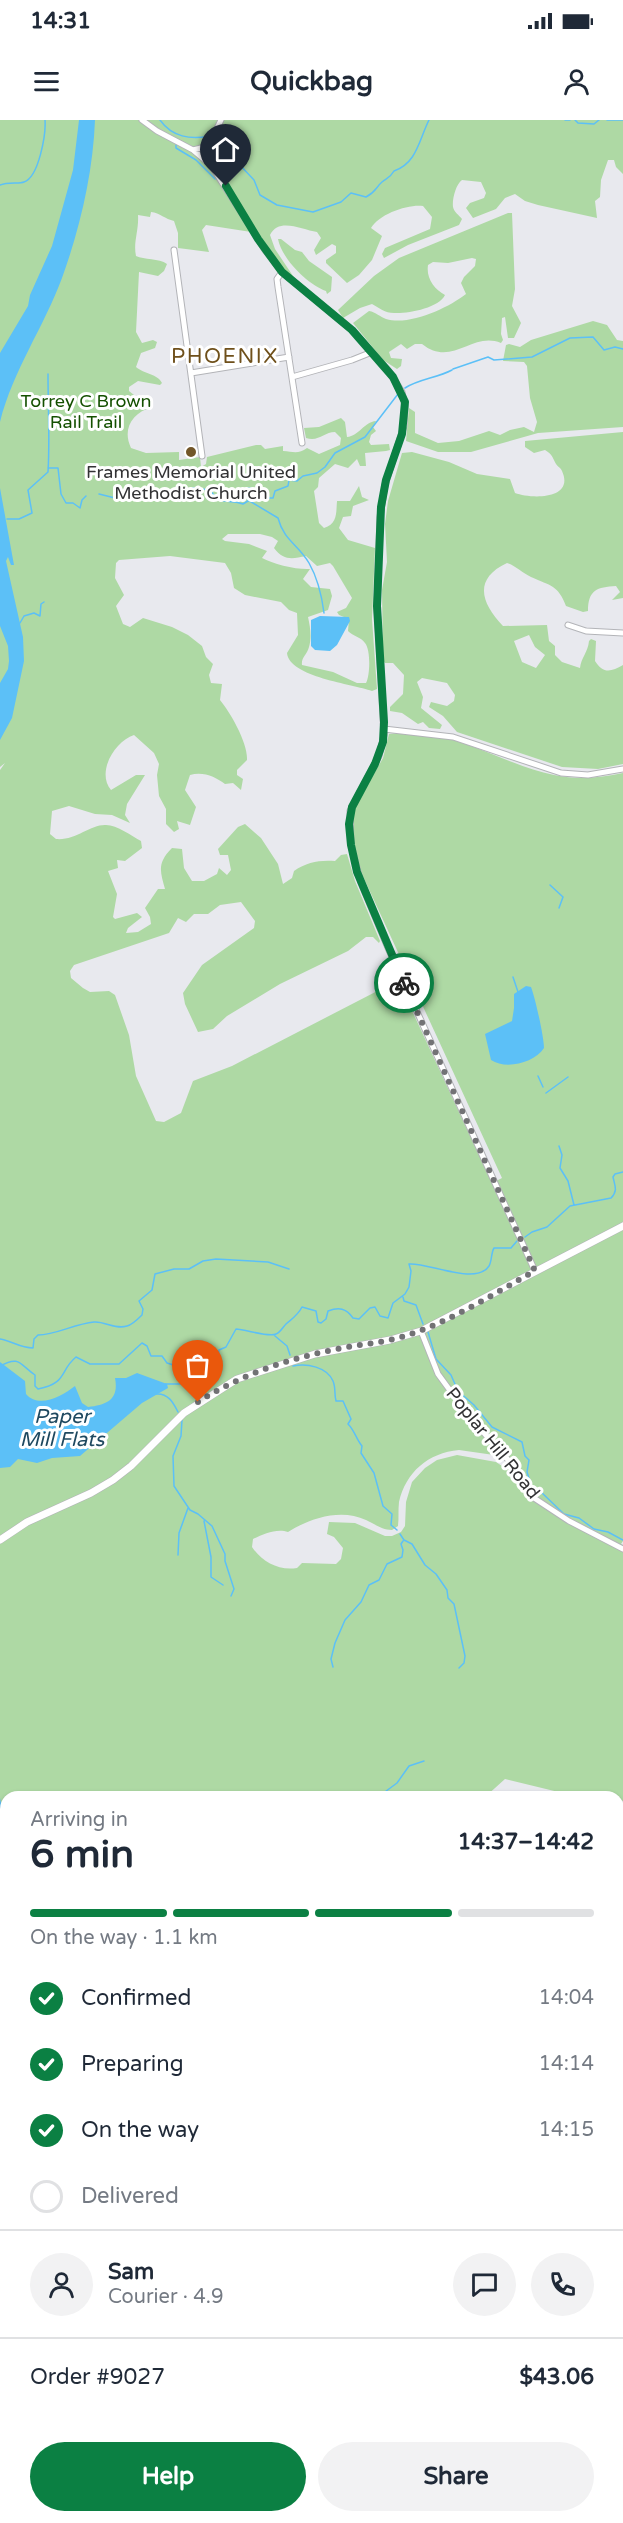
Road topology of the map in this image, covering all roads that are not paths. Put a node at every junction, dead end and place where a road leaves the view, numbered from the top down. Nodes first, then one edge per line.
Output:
1 (142, 120) edge
2 (221, 120) edge
3 (211, 141) junction
4 (193, 150) junction
5 (211, 165) junction
6 (174, 250) dead end
7 (282, 272) junction
8 (372, 352) junction
9 (289, 357) junction
10 (191, 373) junction
11 (292, 377) junction
12 (302, 443) dead end
13 (202, 456) dead end
14 (568, 625) dead end
15 (623, 633) edge
16 (384, 729) junction
17 (623, 770) edge
18 (623, 1226) edge
19 (535, 1271) junction
20 (421, 1331) junction
21 (0, 1540) edge
22 (623, 1549) edge

1 - 4 street
2 - 3 street
3 - 4 street
3 - 5 street
4 - 5 street
5 - 7 street
6 - 10 street
7 - 8 street
7 - 9 street
8 - 11 street
8 - 16 street
9 - 10 street
9 - 11 street
10 - 13 street
11 - 12 street
14 - 15 street
16 - 17 street
16 - 19 street
18 - 19 main road
19 - 20 main road
20 - 21 main road
20 - 22 street, Poplar Hill Road

